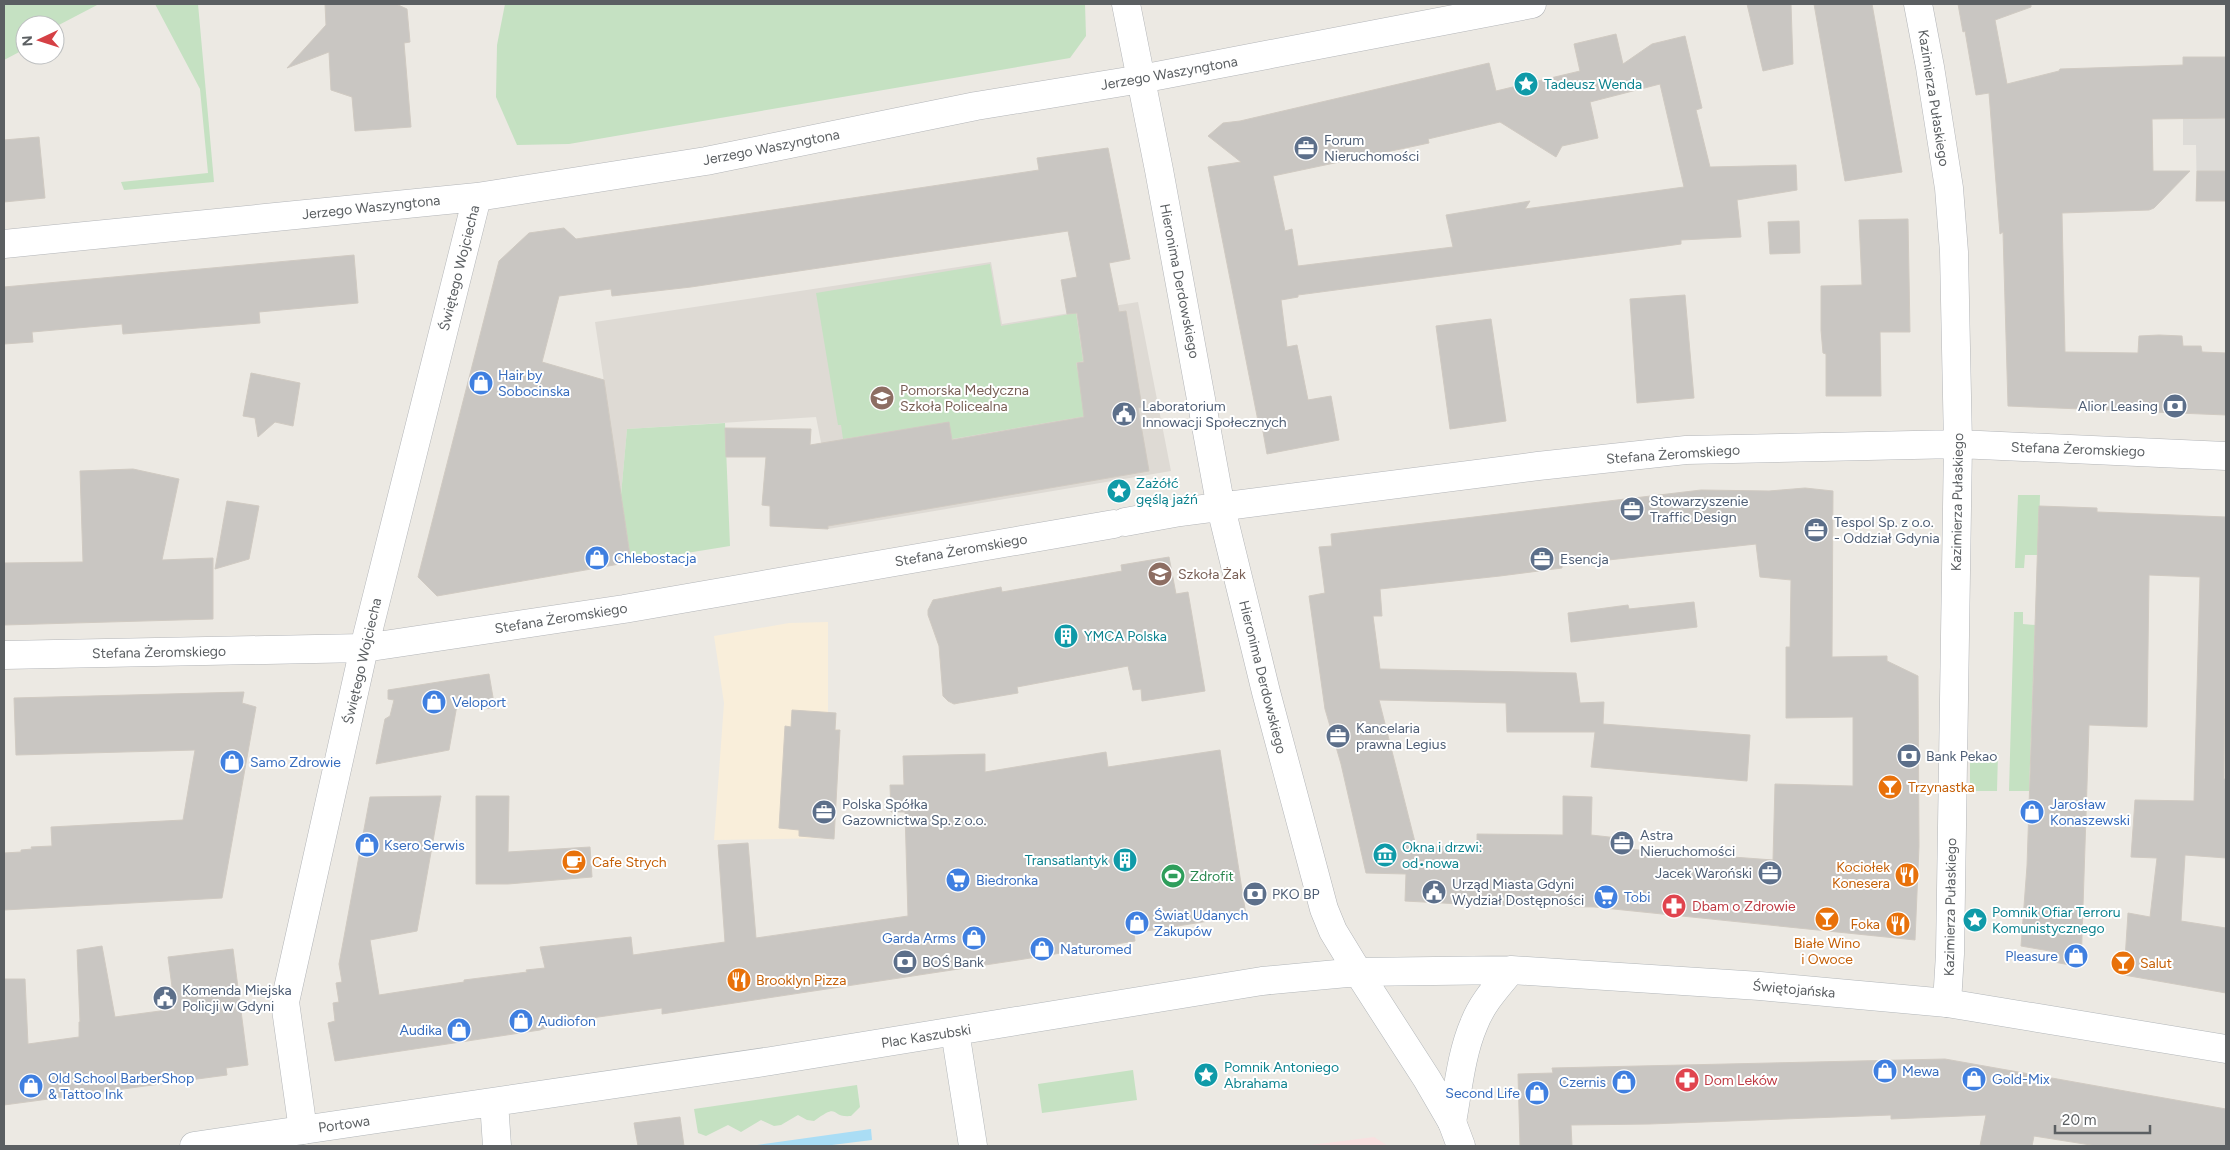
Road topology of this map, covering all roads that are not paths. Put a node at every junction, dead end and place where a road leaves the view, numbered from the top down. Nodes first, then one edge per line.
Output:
1 (1126, 4) edge
2 (1532, 4) edge
3 (1918, 4) edge
4 (1141, 78) junction
5 (477, 197) junction
6 (4, 244) edge
7 (1958, 444) junction
8 (2226, 456) edge
9 (1221, 508) junction
10 (364, 648) junction
11 (4, 655) edge
12 (1511, 970) junction
13 (1358, 972) junction
14 (1947, 1003) junction
15 (956, 1031) junction
16 (2226, 1049) edge
17 (494, 1102) junction
18 (303, 1130) junction
19 (1456, 1134) edge
20 (194, 1146) edge
21 (497, 1146) edge
22 (973, 1146) edge

1 - 4 street, Hieronima Derdowskiego
2 - 4 street, Jerzego Waszyngtona
3 - 7 street, Kazimierza Pułaskiego
4 - 5 street, Jerzego Waszyngtona
4 - 9 street, Hieronima Derdowskiego
5 - 6 street, Jerzego Waszyngtona
5 - 10 street, Świętego Wojciecha
7 - 8 street, Stefana Żeromskiego
7 - 9 street, Stefana Żeromskiego
7 - 14 street, Kazimierza Pułaskiego
9 - 10 street, Stefana Żeromskiego
9 - 13 street, Hieronima Derdowskiego
10 - 11 street, Stefana Żeromskiego
10 - 18 street, Świętego Wojciecha
12 - 13 street, Świętojańska
12 - 14 street, Świętojańska
12 - 19 street
13 - 15 street, Plac Kaszubski
13 - 19 street, Hieronima Derdowskiego
14 - 16 street, Świętojańska
15 - 17 street, Plac Kaszubski
15 - 22 street
17 - 18 street, Portowa
17 - 21 street
18 - 20 street, Portowa

